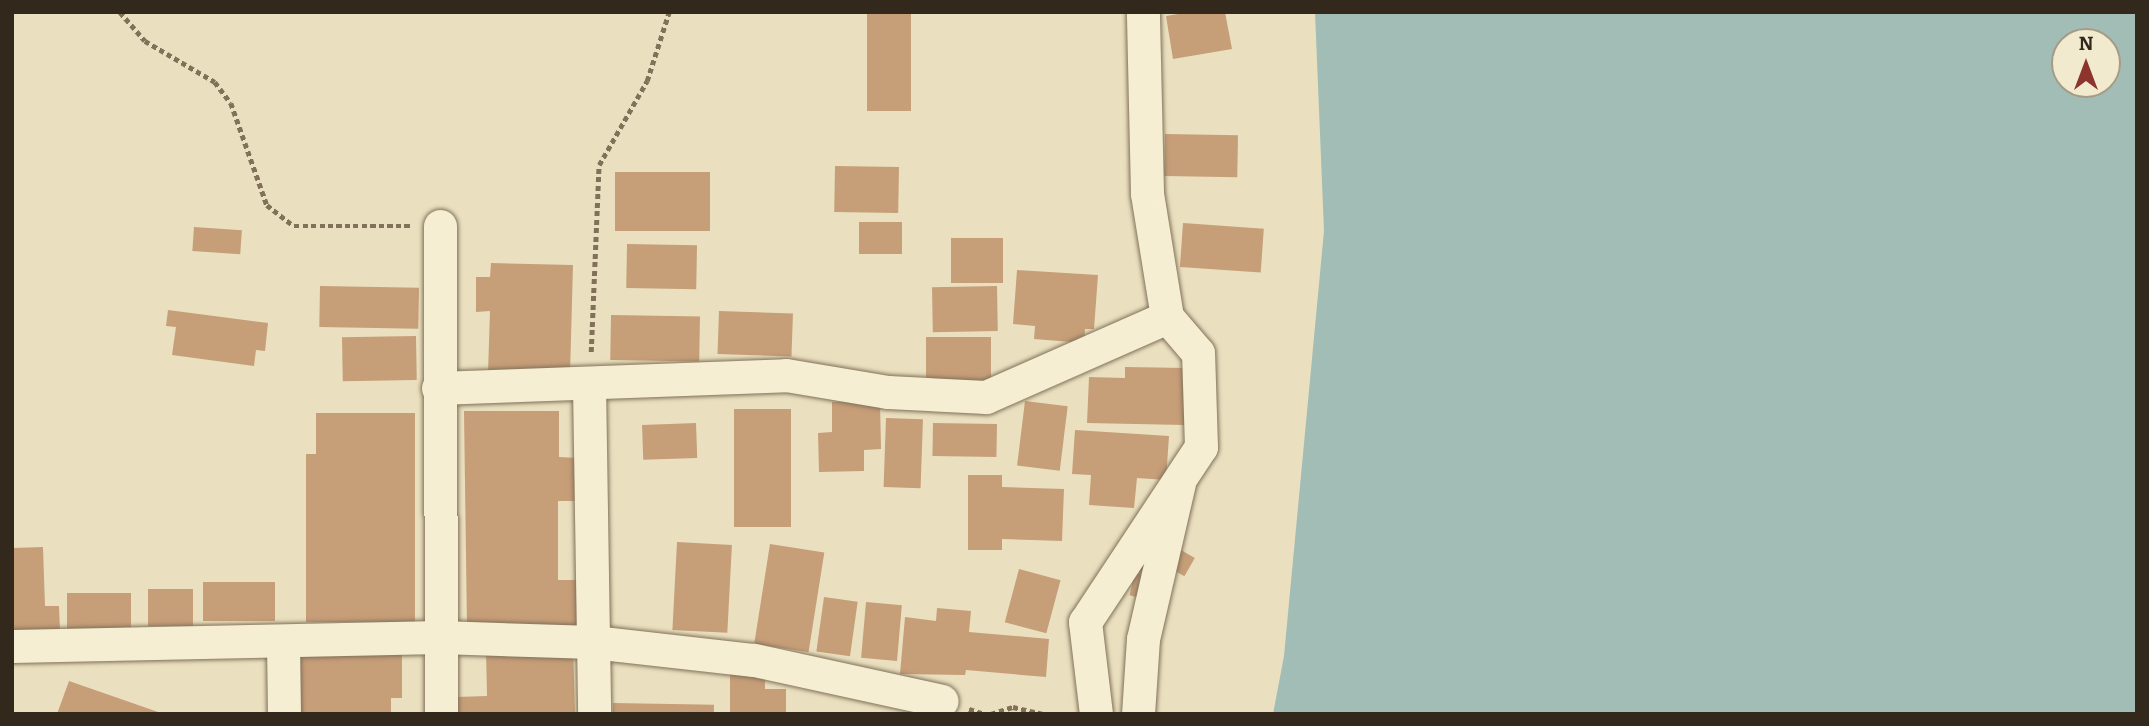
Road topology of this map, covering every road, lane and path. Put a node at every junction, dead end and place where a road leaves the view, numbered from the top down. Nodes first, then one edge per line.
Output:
1 (120, 12) edge
2 (669, 12) edge
3 (1143, 12) edge
4 (440, 226) joint
5 (1167, 317) junction
6 (589, 384) junction
7 (438, 388) junction
8 (1181, 472) junction
9 (440, 637) junction
10 (283, 642) junction
11 (593, 642) junction
12 (12, 646) edge
13 (942, 701) dead end
14 (284, 714) edge
15 (441, 714) edge
16 (594, 714) edge
17 (991, 714) edge
18 (1043, 714) edge
19 (1096, 714) edge
20 (1138, 714) edge

1 - 4 path
2 - 6 path
3 - 5 street
4 - 7 street
5 - 6 street
5 - 8 street
6 - 7 street
6 - 11 street
7 - 9 street
8 - 19 street
8 - 20 street
9 - 10 street
9 - 11 street
9 - 15 street
10 - 12 street
10 - 14 street
11 - 13 street
11 - 16 street
17 - 18 path

